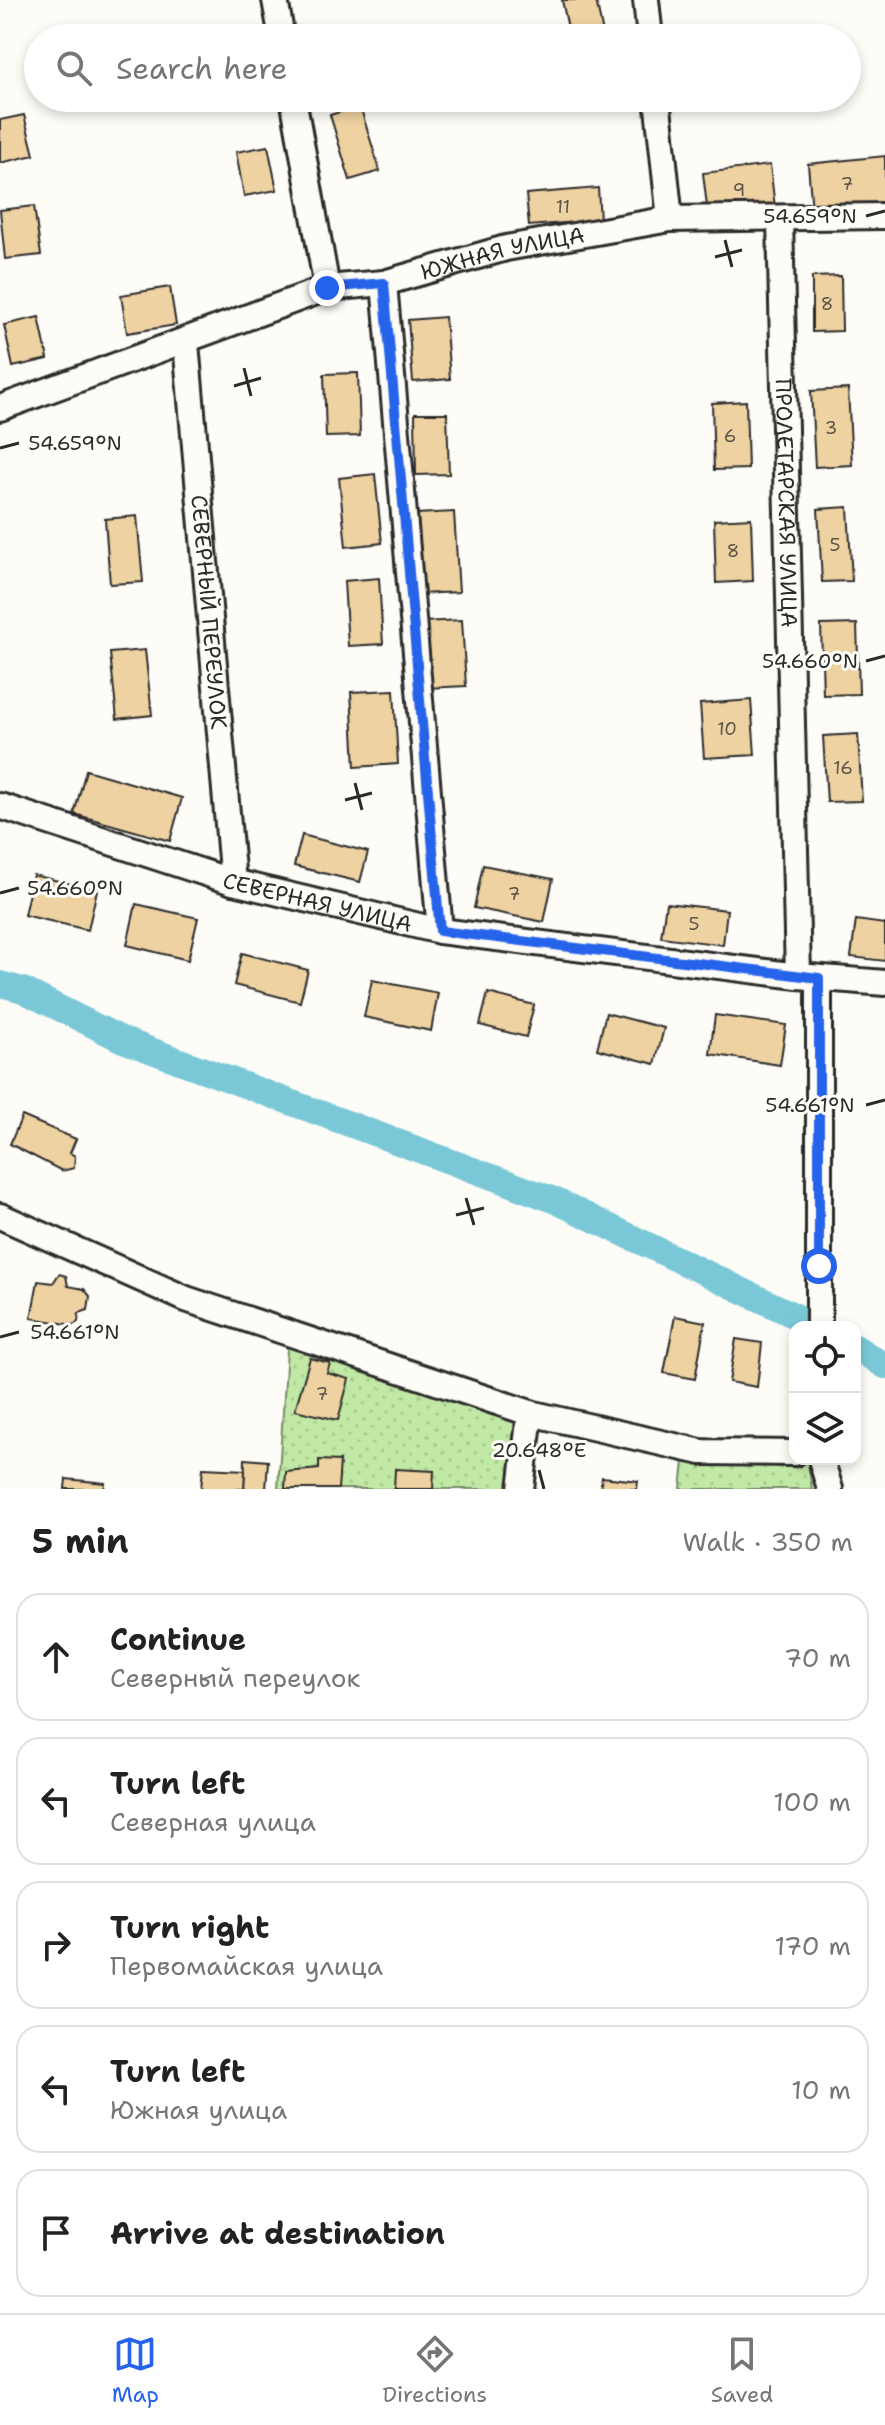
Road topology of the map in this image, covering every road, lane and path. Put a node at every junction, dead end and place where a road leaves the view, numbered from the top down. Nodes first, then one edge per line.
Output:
1 (275, 0) edge
2 (646, 0) edge
3 (279, 24) edge
4 (649, 24) edge
5 (296, 112) edge
6 (659, 112) edge
7 (885, 216) edge
8 (670, 219) junction
9 (780, 219) junction
10 (384, 283) junction
11 (327, 288) junction
12 (186, 343) junction
13 (0, 408) edge
14 (0, 806) edge
15 (233, 882) junction
16 (440, 931) junction
17 (808, 977) junction
18 (885, 983) edge
19 (0, 1216) edge
20 (819, 1321) edge
21 (530, 1413) junction
22 (789, 1453) edge
23 (823, 1465) edge
24 (521, 1489) edge
25 (830, 1489) edge

1 - 3 street
2 - 4 street
5 - 11 street
6 - 8 street
7 - 9 street, ЮЖНАЯ УЛИЦА
8 - 9 street, ЮЖНАЯ УЛИЦА
8 - 10 street, ЮЖНАЯ УЛИЦА
9 - 17 street, ПРОЛЕТАРСКАЯ УЛИЦА
10 - 11 street, ЮЖНАЯ УЛИЦА
10 - 16 street
11 - 12 street, ЮЖНАЯ УЛИЦА
12 - 13 street, ЮЖНАЯ УЛИЦА
12 - 15 street, СЕВЕРНЫЙ ПЕРЕУЛОК
14 - 15 street, СЕВЕРНАЯ УЛИЦА
15 - 16 street, СЕВЕРНАЯ УЛИЦА
16 - 17 street, СЕВЕРНАЯ УЛИЦА
17 - 18 street, СЕВЕРНАЯ УЛИЦА
17 - 20 street
19 - 21 street
21 - 22 street
21 - 24 street
23 - 25 street

